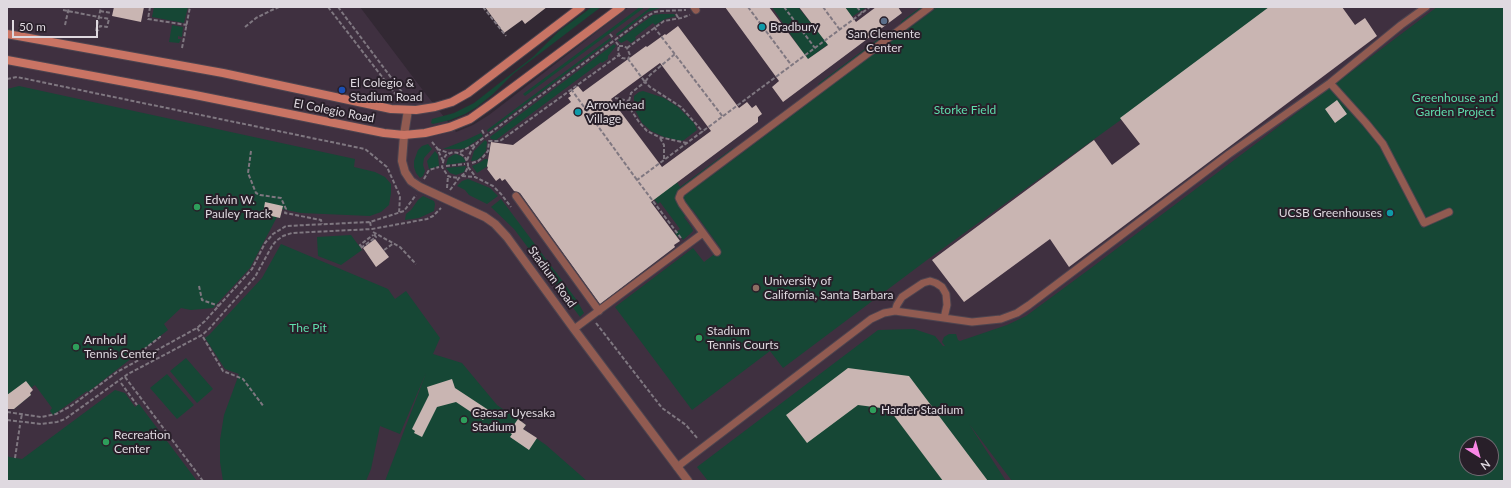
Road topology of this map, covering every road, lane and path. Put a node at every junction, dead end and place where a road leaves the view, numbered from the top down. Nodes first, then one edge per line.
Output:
1 (69, 7) edge
2 (101, 7) edge
3 (150, 7) edge
4 (190, 7) edge
5 (279, 7) edge
6 (328, 7) edge
7 (338, 7) edge
8 (483, 7) edge
9 (581, 7) edge
10 (621, 7) edge
11 (748, 7) edge
12 (784, 7) edge
13 (823, 7) edge
14 (857, 7) edge
15 (870, 7) edge
16 (930, 7) edge
17 (1426, 7) edge
18 (693, 9) edge
19 (63, 10) dead end
20 (68, 11) junction
21 (100, 11) junction
22 (111, 13) dead end
23 (862, 13) junction
24 (676, 14) dead end
25 (99, 17) junction
26 (679, 19) junction
27 (65, 25) dead end
28 (187, 25) junction
29 (245, 27) dead end
30 (654, 27) junction
31 (840, 30) junction
32 (7, 34) edge
33 (610, 34) dead end
34 (506, 36) dead end
35 (613, 38) dead end
36 (616, 42) dead end
37 (619, 46) junction
38 (182, 48) dead end
39 (627, 48) junction
40 (815, 48) junction
41 (675, 54) junction
42 (619, 55) junction
43 (628, 59) junction
44 (7, 60) edge
45 (32, 65) junction
46 (7, 66) edge
47 (792, 66) junction
48 (7, 78) edge
49 (645, 82) junction
50 (1330, 83) junction
51 (571, 89) junction
52 (615, 98) dead end
53 (399, 99) dead end
54 (408, 100) dead end
55 (629, 101) junction
56 (408, 110) junction
57 (723, 117) junction
58 (482, 130) dead end
59 (703, 132) junction
60 (484, 134) dead end
61 (404, 135) junction
62 (659, 137) junction
63 (432, 142) dead end
64 (478, 142) junction
65 (687, 143) junction
66 (437, 148) junction
67 (250, 151) dead end
68 (449, 153) junction
69 (459, 153) junction
70 (467, 160) junction
71 (664, 160) junction
72 (443, 162) junction
73 (472, 163) dead end
74 (465, 164) dead end
75 (446, 166) dead end
76 (439, 167) dead end
77 (468, 167) junction
78 (448, 176) junction
79 (462, 176) junction
80 (459, 178) junction
81 (424, 180) dead end
82 (637, 180) junction
83 (446, 190) dead end
84 (450, 191) dead end
85 (417, 194) dead end
86 (516, 196) dead end
87 (443, 206) dead end
88 (1449, 212) dead end
89 (399, 214) junction
90 (370, 222) junction
91 (322, 224) junction
92 (371, 227) dead end
93 (373, 233) junction
94 (703, 233) junction
95 (394, 243) junction
96 (686, 246) junction
97 (384, 250) dead end
98 (717, 252) dead end
99 (416, 264) dead end
100 (199, 286) dead end
101 (219, 306) junction
102 (599, 311) junction
103 (895, 311) junction
104 (944, 318) junction
105 (197, 328) junction
106 (574, 329) junction
107 (200, 332) dead end
108 (160, 336) dead end
109 (203, 337) dead end
110 (141, 358) junction
111 (114, 373) junction
112 (117, 377) dead end
113 (125, 377) junction
114 (121, 383) dead end
115 (137, 405) dead end
116 (264, 407) dead end
117 (9, 409) dead end
118 (8, 412) edge
119 (22, 414) junction
120 (21, 418) dead end
121 (7, 420) edge
122 (20, 425) dead end
123 (15, 458) dead end
124 (677, 467) junction
125 (203, 481) edge
126 (688, 481) edge

1 - 20 path
2 - 21 path
3 - 28 path
4 - 28 path
5 - 29 path
6 - 53 path
7 - 54 path
8 - 34 path
9 - 56 main road, El Colegio Road
10 - 61 main road, El Colegio Road
11 - 47 path
12 - 40 path
13 - 31 path
14 - 23 path
15 - 23 path
16 - 94 lane
17 - 50 lane
18 - 26 path
18 - 64 path
19 - 20 path
20 - 25 path
20 - 27 path
21 - 22 path
21 - 25 path
23 - 31 path
24 - 26 path
25 - 25 path
26 - 30 path
28 - 38 path
30 - 39 path
30 - 41 path
31 - 40 path
32 - 56 main road, El Colegio Road
33 - 35 path
36 - 37 path
37 - 39 path
37 - 42 path
39 - 43 path
40 - 47 path
41 - 49 path
41 - 57 path
42 - 43 path
42 - 51 path
43 - 49 path
44 - 45 main road, El Colegio Road
45 - 46 main road
45 - 61 main road, El Colegio Road
47 - 57 path
48 - 89 path
49 - 55 path
49 - 59 path
50 - 88 lane
50 - 104 lane
51 - 73 path
51 - 82 path
52 - 55 path
55 - 62 path
56 - 61 street, Stadium Road
57 - 59 path
58 - 60 path
59 - 65 path
61 - 106 street, Stadium Road
62 - 65 path
62 - 71 path
63 - 66 path
64 - 69 path
64 - 70 path
65 - 71 path
66 - 68 path
66 - 72 path
67 - 91 path
68 - 69 path
68 - 72 path
69 - 70 path
70 - 77 path
71 - 82 path
72 - 78 path
74 - 75 path
76 - 81 path
77 - 79 path
77 - 79 path
78 - 80 path
78 - 83 path
79 - 80 path
80 - 84 path
82 - 96 path
85 - 89 path
86 - 102 lane
87 - 113 path
89 - 90 path
90 - 91 path
90 - 92 path
91 - 101 path
93 - 93 path
93 - 95 path
94 - 96 lane
94 - 98 lane
95 - 97 path
95 - 99 path
96 - 102 lane
100 - 101 path
101 - 105 path
102 - 106 lane
103 - 104 lane
103 - 104 lane
103 - 124 lane
105 - 107 path
105 - 110 path
106 - 124 street, Stadium Road
108 - 110 path
109 - 116 path
110 - 111 path
111 - 112 path
111 - 119 path
113 - 121 path
113 - 125 path
114 - 115 path
117 - 118 path
118 - 119 path
119 - 120 path
122 - 123 path
124 - 126 street, Stadium Road

